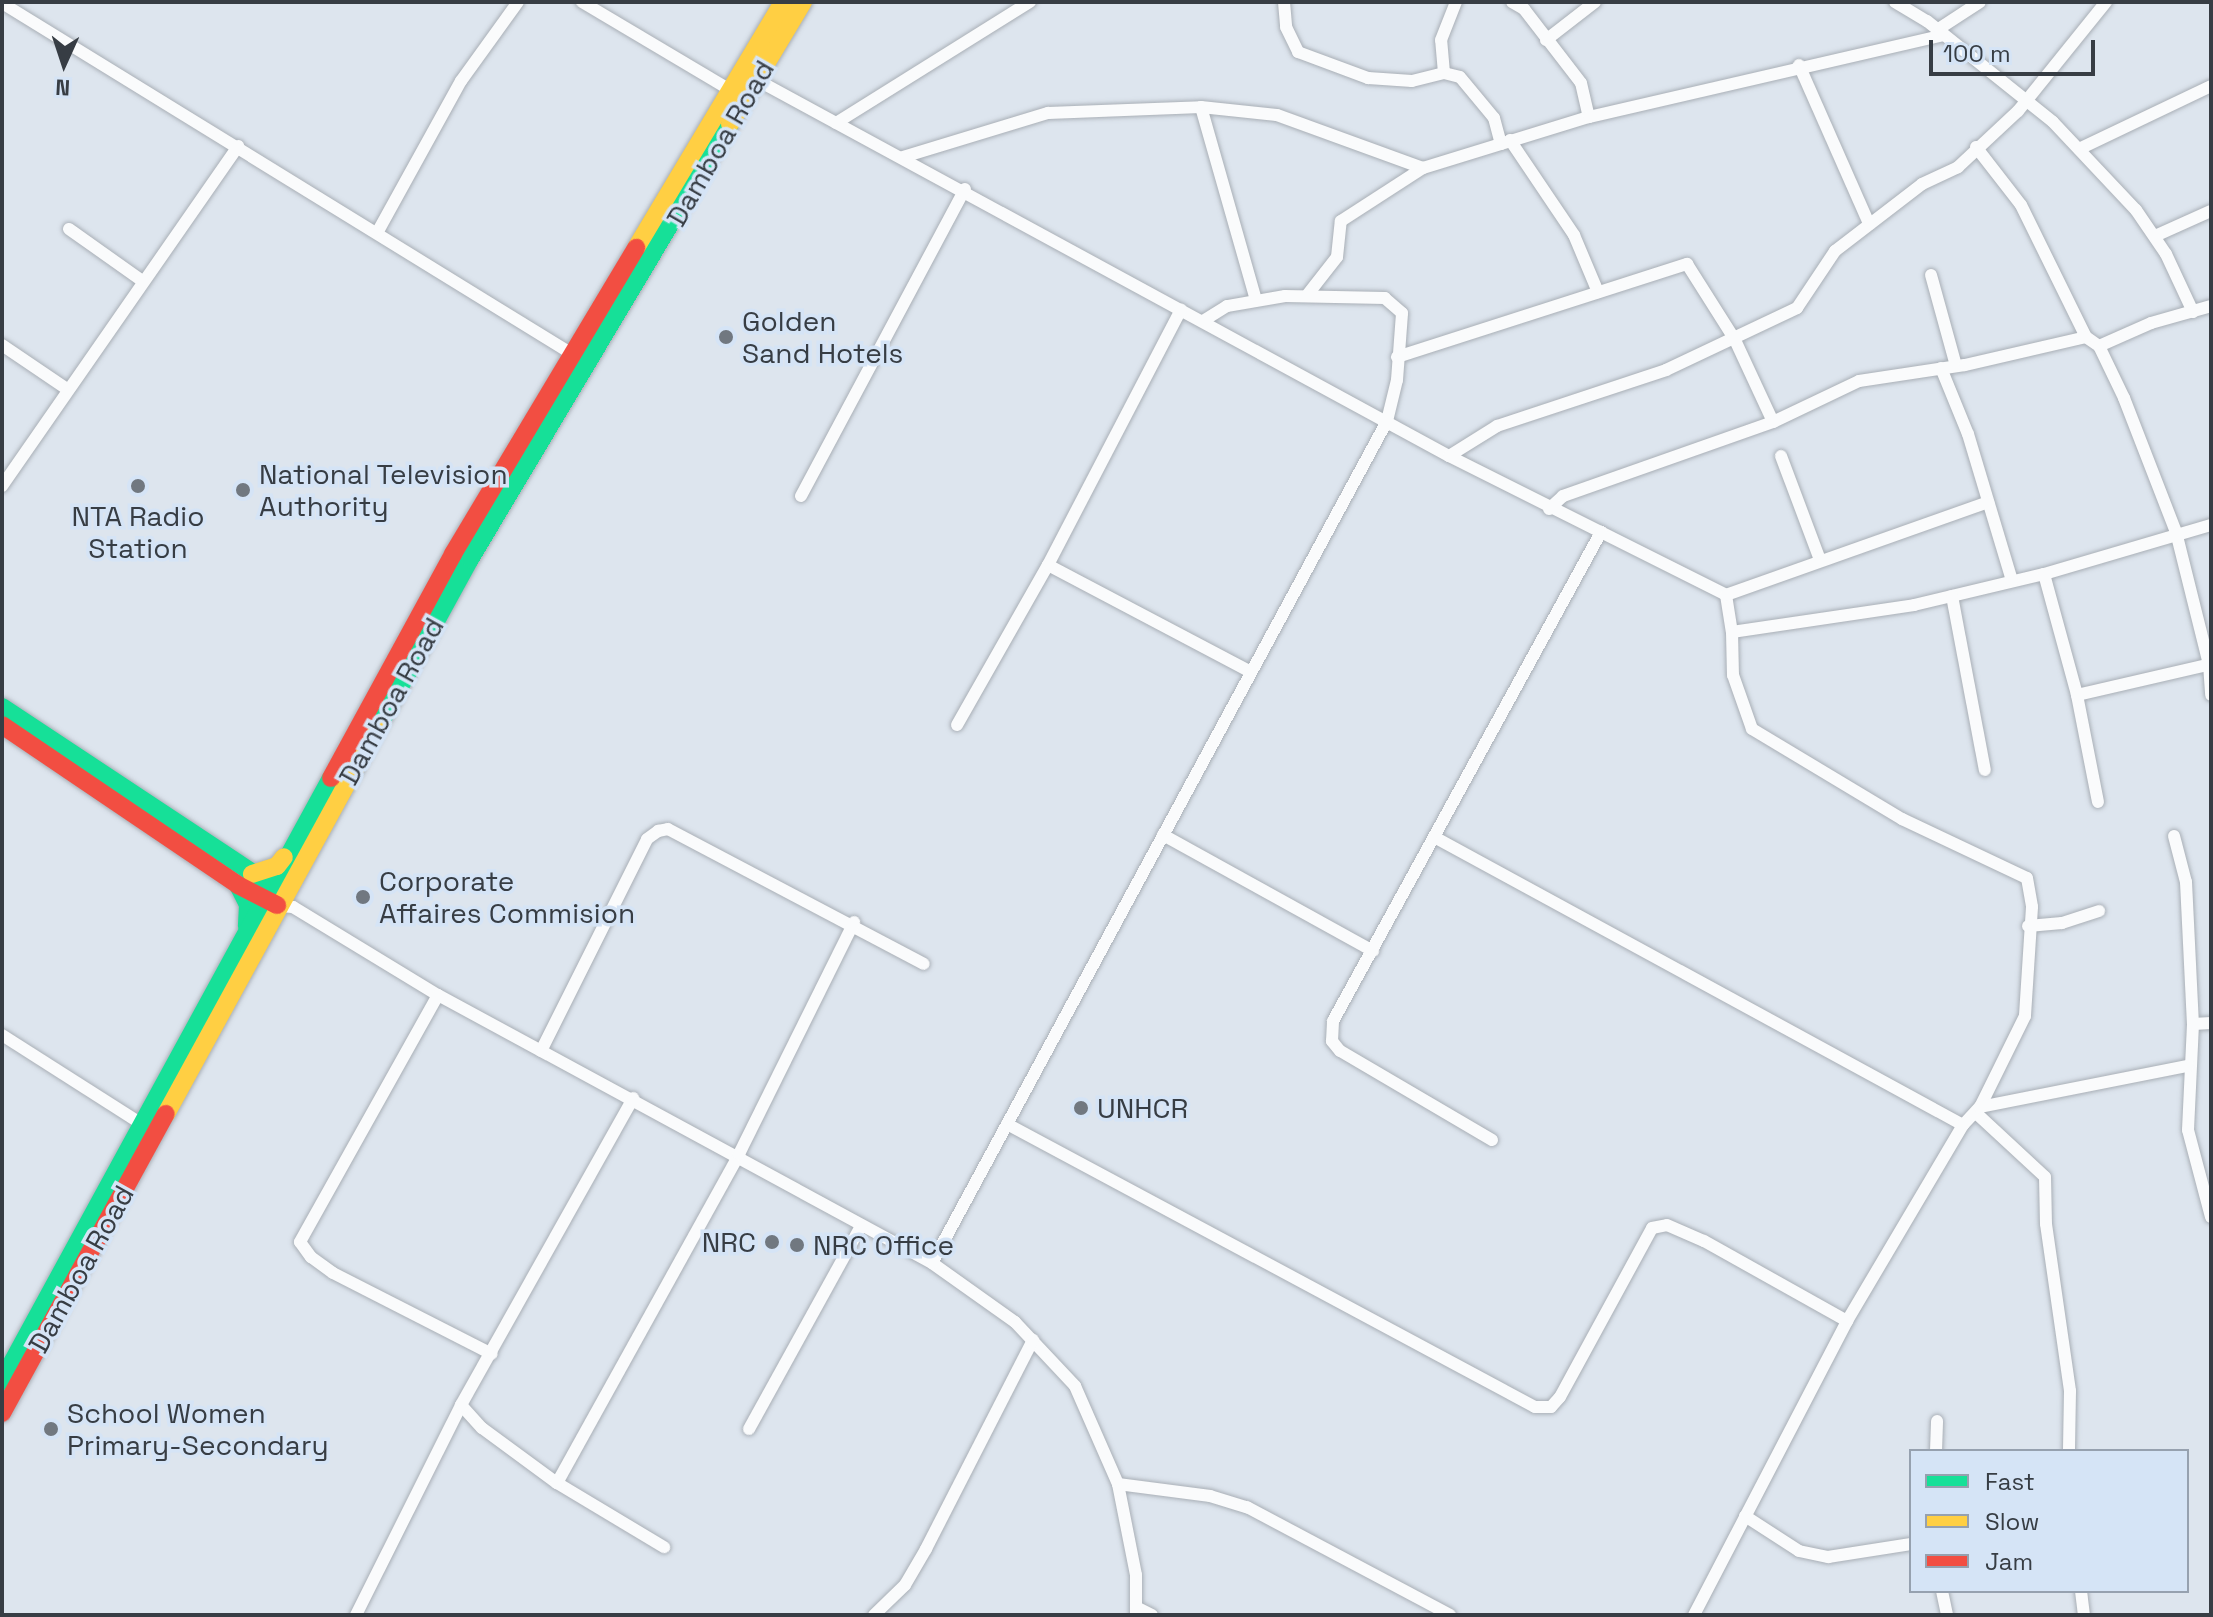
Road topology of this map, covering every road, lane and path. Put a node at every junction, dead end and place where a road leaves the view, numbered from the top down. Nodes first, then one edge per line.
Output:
1 (518, 2) edge
2 (582, 2) edge
3 (783, 2) edge
4 (803, 2) edge
5 (1284, 2) edge
6 (1456, 2) edge
7 (1512, 2) edge
8 (1595, 2) edge
9 (1895, 2) edge
10 (1980, 2) edge
11 (2106, 2) edge
12 (2, 3) edge
13 (1023, 4) edge
14 (1940, 32) junction
15 (1546, 40) junction
16 (1799, 65) junction
17 (1444, 73) junction
18 (757, 80) junction
19 (2211, 86) edge
20 (730, 90) junction
21 (2024, 99) junction
22 (1201, 107) junction
23 (1589, 117) junction
24 (836, 123) junction
25 (1506, 142) junction
26 (238, 146) junction
27 (1976, 147) junction
28 (2079, 149) junction
29 (903, 157) junction
30 (1423, 168) junction
31 (965, 189) junction
32 (2211, 211) edge
33 (1869, 224) junction
34 (69, 229) dead end
35 (377, 233) junction
36 (2155, 236) junction
37 (1931, 275) dead end
38 (141, 280) junction
39 (1598, 292) junction
40 (1308, 294) junction
41 (1256, 300) junction
42 (2211, 306) edge
43 (1181, 309) junction
44 (2193, 312) junction
45 (1205, 320) junction
46 (2086, 337) junction
47 (1735, 340) junction
48 (2, 345) edge
49 (2099, 346) junction
50 (573, 355) junction
51 (1397, 357) junction
52 (590, 365) junction
53 (1956, 366) junction
54 (1941, 368) junction
55 (67, 389) junction
56 (1387, 421) junction
57 (1773, 422) junction
58 (1449, 456) junction
59 (1781, 456) dead end
60 (2, 486) edge
61 (801, 496) dead end
62 (1988, 502) junction
63 (1549, 509) junction
64 (2211, 525) edge
65 (1601, 532) junction
66 (2176, 532) junction
67 (1820, 560) junction
68 (1048, 565) junction
69 (2044, 574) junction
70 (2012, 581) junction
71 (1726, 595) junction
72 (1952, 596) junction
73 (1732, 632) junction
74 (2210, 664) edge
75 (1249, 671) junction
76 (2077, 695) junction
77 (2211, 695) edge
78 (2, 707) edge
79 (2, 725) edge
80 (957, 725) dead end
81 (1985, 770) dead end
82 (2098, 802) dead end
83 (1163, 835) junction
84 (2174, 836) dead end
85 (1436, 838) junction
86 (289, 851) junction
87 (245, 879) junction
88 (279, 898) junction
89 (2099, 911) dead end
90 (854, 922) junction
91 (2028, 926) junction
92 (246, 929) junction
93 (1373, 951) junction
94 (924, 964) dead end
95 (438, 995) junction
96 (2211, 1023) edge
97 (2193, 1024) junction
98 (2, 1035) edge
99 (541, 1051) junction
100 (2188, 1066) junction
101 (633, 1098) junction
102 (1978, 1110) junction
103 (140, 1123) junction
104 (1007, 1124) junction
105 (1963, 1125) junction
106 (1492, 1140) dead end
107 (739, 1154) junction
108 (2211, 1217) edge
109 (861, 1226) junction
110 (932, 1263) junction
111 (1847, 1321) junction
112 (1033, 1340) junction
113 (492, 1354) junction
114 (2, 1381) edge
115 (461, 1405) junction
116 (2, 1413) edge
117 (1937, 1421) dead end
118 (749, 1429) dead end
119 (1936, 1449) edge
120 (2069, 1449) edge
121 (557, 1483) junction
122 (1118, 1484) junction
123 (1745, 1516) junction
124 (1909, 1544) edge
125 (664, 1547) dead end
126 (1942, 1593) edge
127 (2081, 1593) edge
128 (1136, 1611) edge
129 (356, 1615) edge
130 (874, 1615) edge
131 (1152, 1615) edge
132 (1450, 1615) edge
133 (1694, 1615) edge
134 (1947, 1615) edge
135 (2084, 1615) edge

1 - 35 street
2 - 20 street
3 - 20 main road, Damboa Road
4 - 18 main road, Damboa Road
5 - 17 street
6 - 17 street
7 - 15 street
8 - 15 street
9 - 14 street
10 - 14 street
11 - 21 street
12 - 26 street
13 - 24 street
14 - 16 street
14 - 21 street
15 - 23 street
16 - 23 street
16 - 33 street
17 - 25 street
18 - 24 street
18 - 52 main road, Damboa Road
19 - 28 street
20 - 50 main road, Damboa Road
21 - 27 street
21 - 28 street
22 - 29 street
22 - 30 street
22 - 41 street
23 - 25 street
24 - 29 street
25 - 30 street
25 - 39 street
26 - 35 street
26 - 38 street
27 - 33 street
27 - 46 street
28 - 36 street
29 - 31 street
30 - 40 street
31 - 43 street
31 - 61 street
32 - 36 street
33 - 47 street
34 - 38 street
35 - 50 street
36 - 44 street
37 - 53 street
38 - 55 street
39 - 47 street
39 - 51 street
40 - 41 street
40 - 51 street
41 - 45 street
42 - 44 street
43 - 45 street
43 - 68 street
44 - 49 street
45 - 56 street
46 - 49 street
46 - 53 street
47 - 57 street
47 - 58 street
48 - 55 street
49 - 66 street
50 - 52 street
50 - 86 main road, Damboa Road
51 - 56 street
52 - 88 main road, Damboa Road
53 - 54 street
54 - 57 street
54 - 62 street
55 - 60 street
56 - 58 street
56 - 75 street
57 - 63 street
58 - 63 street
59 - 67 street
62 - 67 street
62 - 70 street
63 - 65 street
64 - 66 street
65 - 71 street
65 - 85 street
66 - 69 street
66 - 74 street
67 - 71 street
68 - 75 street
68 - 80 street
69 - 70 street
69 - 76 street
70 - 72 street
71 - 73 street
72 - 73 street
72 - 81 street
73 - 91 street
74 - 76 street
74 - 77 street
75 - 83 street
76 - 82 street
78 - 87 main road
79 - 87 main road
83 - 93 street
83 - 104 street
84 - 97 street
85 - 93 street
85 - 105 street
86 - 87 main road
86 - 88 main road, Damboa Road
87 - 88 main road
87 - 92 main road
88 - 92 main road, Damboa Road
88 - 95 street
88 - 116 main road, Damboa Road
89 - 91 street
90 - 94 street
90 - 99 street
90 - 107 street
91 - 102 street
92 - 103 main road, Damboa Road
93 - 106 street
95 - 99 street
95 - 113 street
96 - 97 street
97 - 100 street
98 - 103 street
99 - 101 street
100 - 102 street
100 - 108 street
101 - 107 street
101 - 113 street
102 - 105 street
102 - 120 street
103 - 114 main road, Damboa Road
104 - 110 street
104 - 111 street
105 - 111 street
107 - 109 street
107 - 121 street
109 - 110 street
109 - 118 street
110 - 112 street
111 - 123 street
112 - 122 street
112 - 130 street
113 - 115 street
115 - 121 street
115 - 129 street
117 - 119 street
121 - 125 street
122 - 128 street
122 - 132 street
123 - 124 street
123 - 133 street
126 - 134 street
127 - 135 street
128 - 131 street

